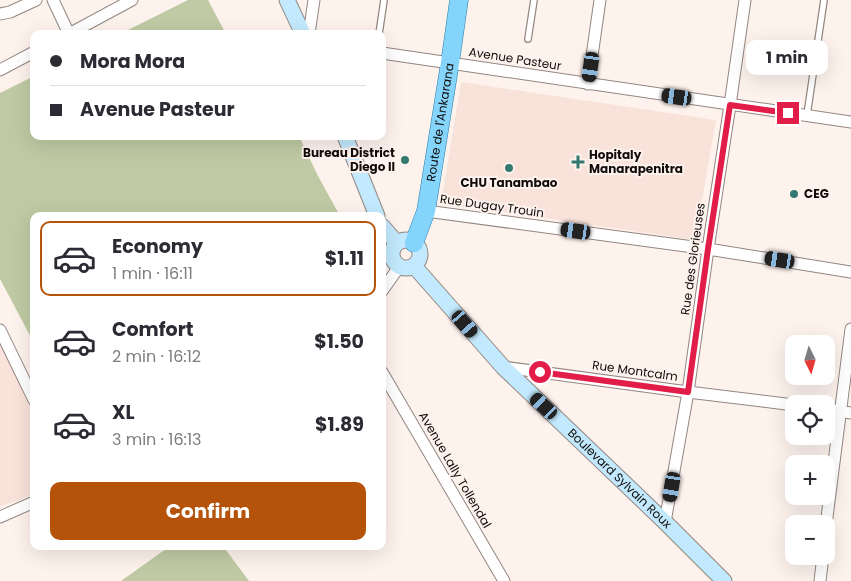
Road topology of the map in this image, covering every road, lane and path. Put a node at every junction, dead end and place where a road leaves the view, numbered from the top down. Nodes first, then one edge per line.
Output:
1 (36, 0) edge
2 (53, 0) edge
3 (132, 0) edge
4 (287, 0) edge
5 (314, 0) edge
6 (384, 0) edge
7 (459, 0) edge
8 (534, 0) edge
9 (600, 0) edge
10 (745, 0) edge
11 (824, 0) edge
12 (0, 14) edge
13 (67, 30) edge
14 (76, 30) edge
15 (301, 30) edge
16 (310, 30) edge
17 (380, 30) edge
18 (528, 39) dead end
19 (30, 54) edge
20 (386, 54) edge
21 (450, 63) junction
22 (0, 70) edge
23 (588, 84) junction
24 (730, 105) junction
25 (807, 115) junction
26 (851, 122) edge
27 (347, 140) edge
28 (426, 211) junction
29 (375, 212) edge
30 (386, 231) edge
31 (414, 243) junction
32 (397, 244) junction
33 (708, 249) junction
34 (407, 267) junction
35 (851, 272) edge
36 (386, 287) edge
37 (851, 329) edge
38 (0, 330) edge
39 (503, 367) junction
40 (386, 379) edge
41 (30, 392) edge
42 (688, 392) junction
43 (785, 404) edge
44 (845, 412) edge
45 (30, 504) edge
46 (828, 515) edge
47 (0, 517) edge
48 (666, 522) junction
49 (821, 565) edge
50 (504, 581) edge
51 (724, 581) edge
52 (820, 581) edge

1 - 12 street
2 - 13 street
3 - 14 street
4 - 15 main road
5 - 16 street
6 - 17 lane
7 - 21 main road, Route de l'Ankarana
8 - 18 lane
9 - 23 street
10 - 24 street, Rue des Glorieuses
11 - 25 lane
19 - 22 street
20 - 21 street, Avenue Pasteur
21 - 23 street, Avenue Pasteur
21 - 28 main road, Route de l'Ankarana
23 - 24 street, Avenue Pasteur
24 - 25 street, Avenue Pasteur
24 - 33 street, Rue des Glorieuses
25 - 26 street, Avenue Pasteur
27 - 29 main road
28 - 31 main road, Route de l'Ankarana
28 - 33 street, Rue Dugay Trouin
30 - 32 main road
31 - 32 main road
31 - 34 main road, Route de l'Ankarana
32 - 34 main road
33 - 35 street, Rue Dugay Trouin
33 - 42 street, Rue des Glorieuses
34 - 36 street
34 - 39 main road, Boulevard Sylvain Roux
37 - 44 street
38 - 41 street
39 - 42 street, Rue Montcalm
39 - 48 main road, Boulevard Sylvain Roux
40 - 50 street, Avenue Lally Tollendal
42 - 43 street, Rue Montcalm
42 - 48 street, Rue des Glorieuses
44 - 46 street
45 - 47 street
48 - 51 main road, Boulevard Sylvain Roux
49 - 52 street

